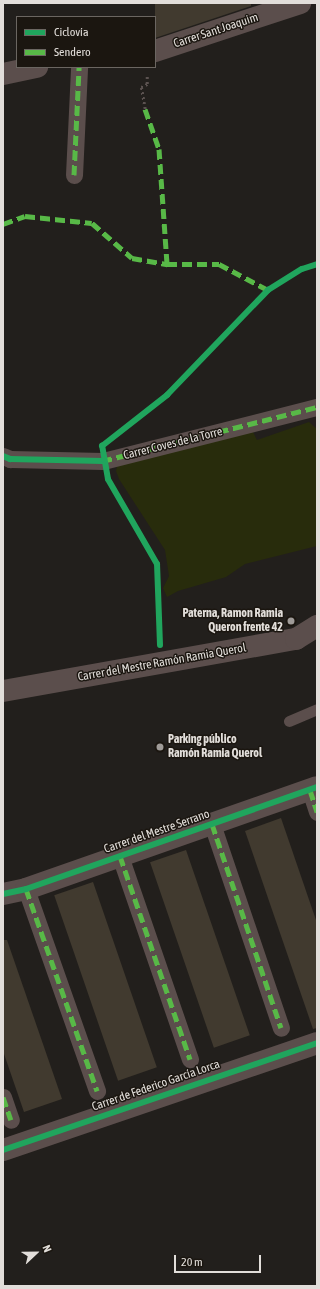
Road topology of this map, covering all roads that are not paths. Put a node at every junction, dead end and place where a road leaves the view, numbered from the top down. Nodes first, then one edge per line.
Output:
1 (300, 3) edge
2 (156, 51) edge
3 (32, 68) edge
4 (79, 68) edge
5 (3, 74) edge
6 (74, 175) dead end
7 (317, 408) edge
8 (3, 456) edge
9 (317, 626) edge
10 (3, 691) edge
11 (317, 709) edge
12 (289, 721) dead end
13 (313, 789) edge
14 (317, 812) edge
15 (212, 824) junction
16 (120, 856) junction
17 (26, 889) junction
18 (3, 894) edge
19 (281, 1028) dead end
20 (317, 1042) edge
21 (190, 1059) dead end
22 (97, 1091) dead end
23 (3, 1097) edge
24 (11, 1120) dead end
25 (3, 1150) edge

1 - 2 street, Carrer Sant Joaquim
3 - 5 street
4 - 6 street
7 - 8 street, Carrer Coves de la Torre
9 - 10 street, Carrer del Mestre Ramón Ramia Querol
11 - 12 lane
13 - 14 street
13 - 15 street, Carrer del Mestre Serrano
15 - 16 street, Carrer del Mestre Serrano
15 - 19 street
16 - 17 street, Carrer del Mestre Serrano
16 - 21 street
17 - 18 street, Carrer del Mestre Serrano
17 - 22 street
20 - 25 street, Carrer de Federico García Lorca
23 - 24 street

